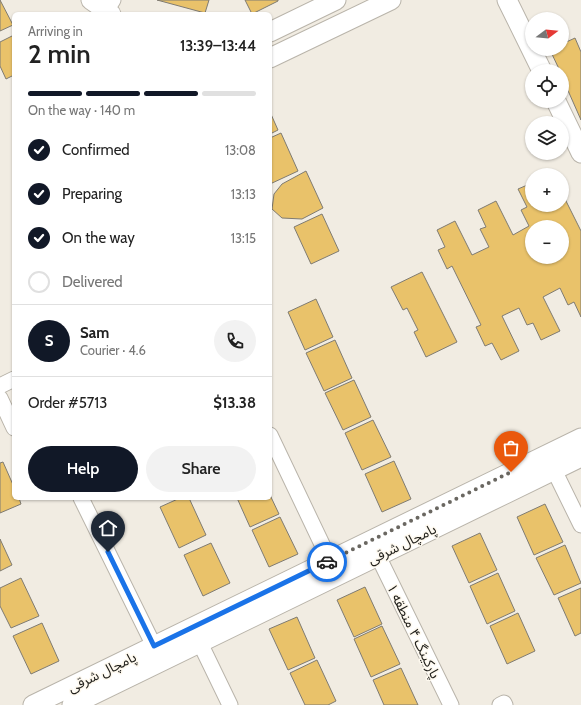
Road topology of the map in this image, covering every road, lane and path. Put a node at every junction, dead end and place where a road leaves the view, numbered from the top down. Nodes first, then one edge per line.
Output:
1 (91, 0) edge
2 (336, 0) edge
3 (391, 0) edge
4 (507, 0) edge
5 (110, 8) edge
6 (272, 31) edge
7 (272, 57) edge
8 (539, 64) edge
9 (559, 108) edge
10 (581, 152) edge
11 (12, 380) edge
12 (0, 386) edge
13 (0, 398) edge
14 (12, 424) edge
15 (581, 438) edge
16 (272, 439) edge
17 (581, 457) edge
18 (554, 470) junction
19 (82, 500) edge
20 (581, 525) edge
21 (378, 556) junction
22 (330, 560) junction
23 (200, 643) junction
24 (154, 646) junction
25 (33, 705) edge
26 (72, 705) edge
27 (230, 705) edge
28 (452, 705) edge
29 (500, 705) edge
30 (505, 705) edge

1 - 5 street
2 - 6 street
3 - 7 street
4 - 8 street
9 - 10 street
11 - 12 street
13 - 14 street
15 - 22 street, پامچال شرقی
16 - 22 street
17 - 18 street, پامچال شرقی
18 - 20 street
18 - 21 street, پامچال شرقی
19 - 24 street
21 - 23 street, پامچال شرقی
21 - 28 street, پارکینگ ۴ منطقه ۱
22 - 24 street, پامچال شرقی
23 - 26 street, پامچال شرقی
23 - 27 street
24 - 25 street, پامچال شرقی
29 - 30 street

